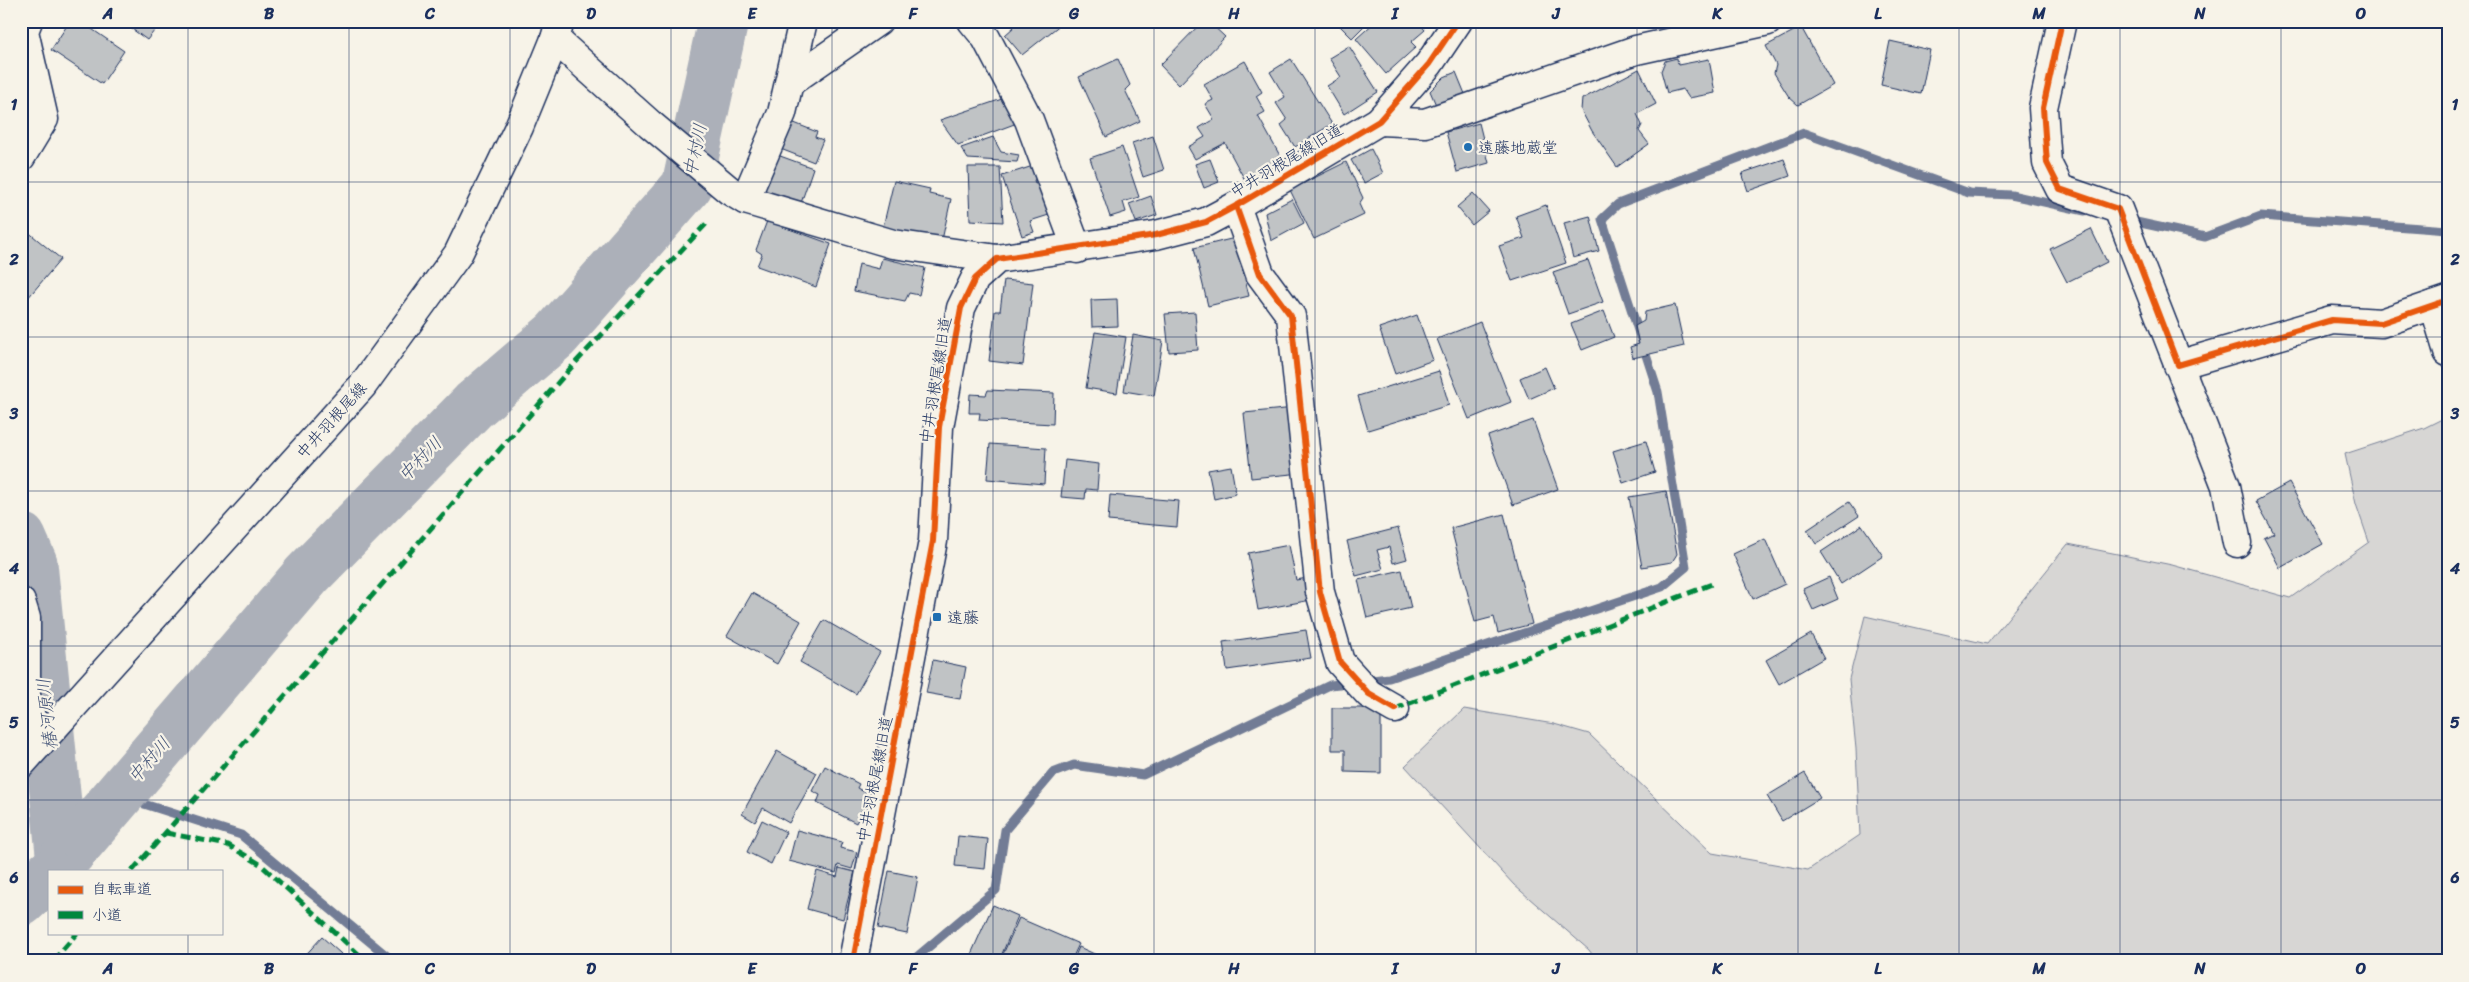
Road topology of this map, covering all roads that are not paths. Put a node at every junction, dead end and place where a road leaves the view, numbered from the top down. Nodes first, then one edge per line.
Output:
1 (803, 21) edge
2 (878, 21) edge
3 (972, 21) edge
4 (1768, 21) edge
5 (2062, 21) edge
6 (1458, 22) edge
7 (24, 28) edge
8 (558, 30) edge
9 (790, 82) junction
10 (1379, 121) junction
11 (21, 157) edge
12 (737, 195) junction
13 (1236, 206) junction
14 (1077, 249) junction
15 (997, 259) junction
16 (2441, 302) edge
17 (2448, 352) edge
18 (2178, 365) junction
19 (2237, 543) dead end
20 (21, 602) edge
21 (1395, 709) dead end
22 (41, 742) junction
23 (21, 764) edge
24 (853, 961) edge

1 - 9 street
2 - 9 street
3 - 14 street
4 - 10 street
5 - 18 street
6 - 10 street, 中井羽根尾線旧道
7 - 11 street
8 - 12 street
8 - 22 street, 中井羽根尾線
9 - 12 street
10 - 13 street, 中井羽根尾線旧道
12 - 15 street
13 - 14 street, 中井羽根尾線旧道
13 - 21 street
14 - 15 street, 中井羽根尾線旧道
15 - 24 street, 中井羽根尾線旧道
16 - 17 street
16 - 18 street
18 - 19 street
20 - 22 street
22 - 23 street, 中井羽根尾線

